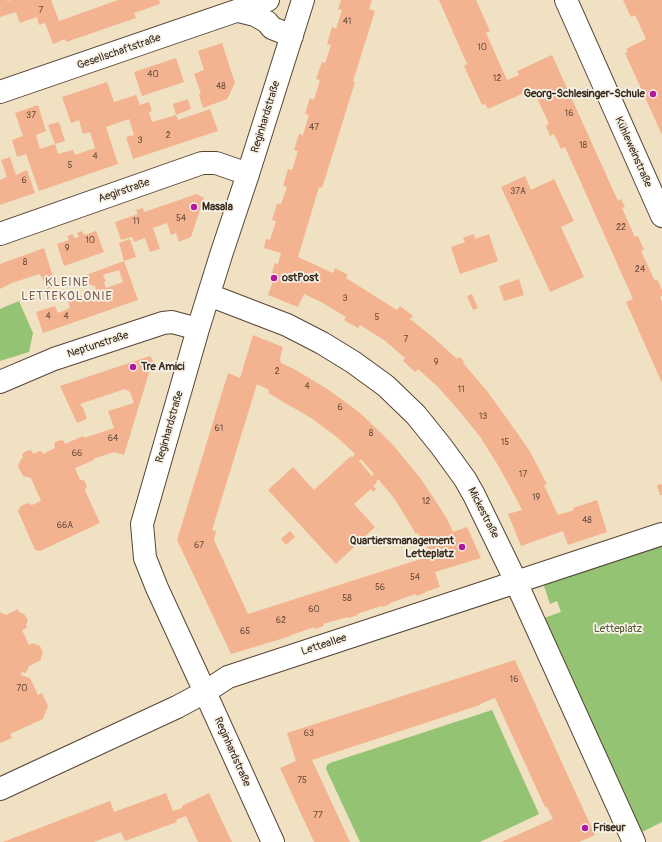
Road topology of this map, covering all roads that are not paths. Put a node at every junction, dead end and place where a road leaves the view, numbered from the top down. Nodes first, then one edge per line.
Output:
1 (268, 0) edge
2 (303, 0) edge
3 (566, 0) edge
4 (239, 11) junction
5 (292, 36) junction
6 (0, 92) edge
7 (248, 174) junction
8 (662, 216) edge
9 (0, 234) edge
10 (209, 295) junction
11 (198, 329) junction
12 (0, 382) edge
13 (662, 534) edge
14 (517, 582) junction
15 (205, 692) junction
16 (0, 789) edge
17 (273, 842) edge
18 (634, 842) edge

1 - 4 street, Gesellschaftstraße
2 - 5 street, Reginhardstraße
3 - 8 street, Kühleweinstraße
4 - 5 street
4 - 6 street, Gesellschaftstraße
5 - 7 street, Reginhardstraße
7 - 9 street, Aegirstraße
7 - 10 street, Reginhardstraße
10 - 11 street, Reginhardstraße
10 - 14 street, Mickestraße
11 - 12 street, Neptunstraße
11 - 15 street, Reginhardstraße
13 - 14 street, Letteallee
14 - 15 street, Letteallee
14 - 18 street, Mickestraße
15 - 16 street, Letteallee
15 - 17 street, Reginhardstraße

